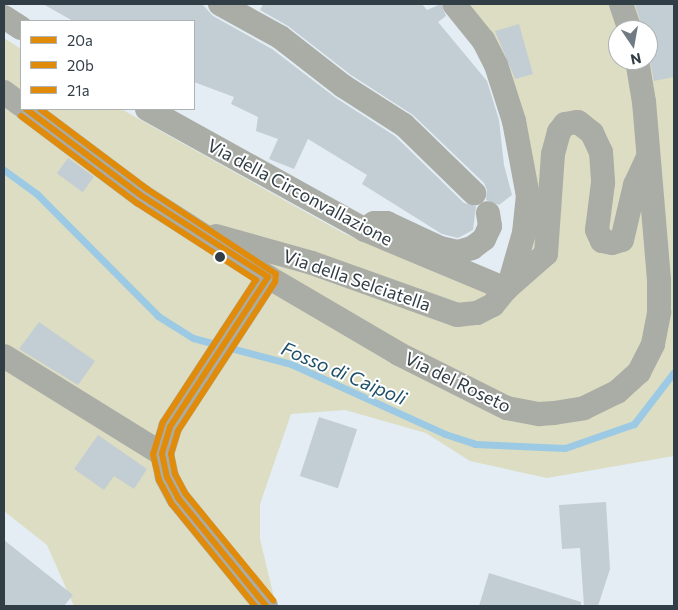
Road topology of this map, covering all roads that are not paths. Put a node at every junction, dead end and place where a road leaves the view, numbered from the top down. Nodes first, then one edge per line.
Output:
1 (220, 4) edge
2 (454, 4) edge
3 (622, 4) edge
4 (4, 17) edge
5 (627, 20) edge
6 (20, 27) edge
7 (638, 70) edge
8 (4, 92) edge
9 (20, 104) edge
10 (27, 110) edge
11 (149, 110) edge
12 (648, 158) junction
13 (474, 193) dead end
14 (488, 213) dead end
15 (365, 230) junction
16 (199, 233) junction
17 (268, 277) junction
18 (506, 289) junction
19 (4, 356) edge
20 (162, 454) junction
21 (266, 606) edge

1 - 13 street
2 - 18 street
3 - 5 street
4 - 6 street
7 - 12 street, Via del Roseto
8 - 9 street
10 - 16 street, Via del Roseto
11 - 15 street, Via della Circonvallazione
12 - 17 street, Via del Roseto
12 - 18 street, Via della Selciatella
14 - 15 street
15 - 18 street, Via della Circonvallazione
16 - 17 street, Via del Roseto
16 - 18 street, Via della Selciatella
17 - 20 street
19 - 20 street
20 - 21 street

